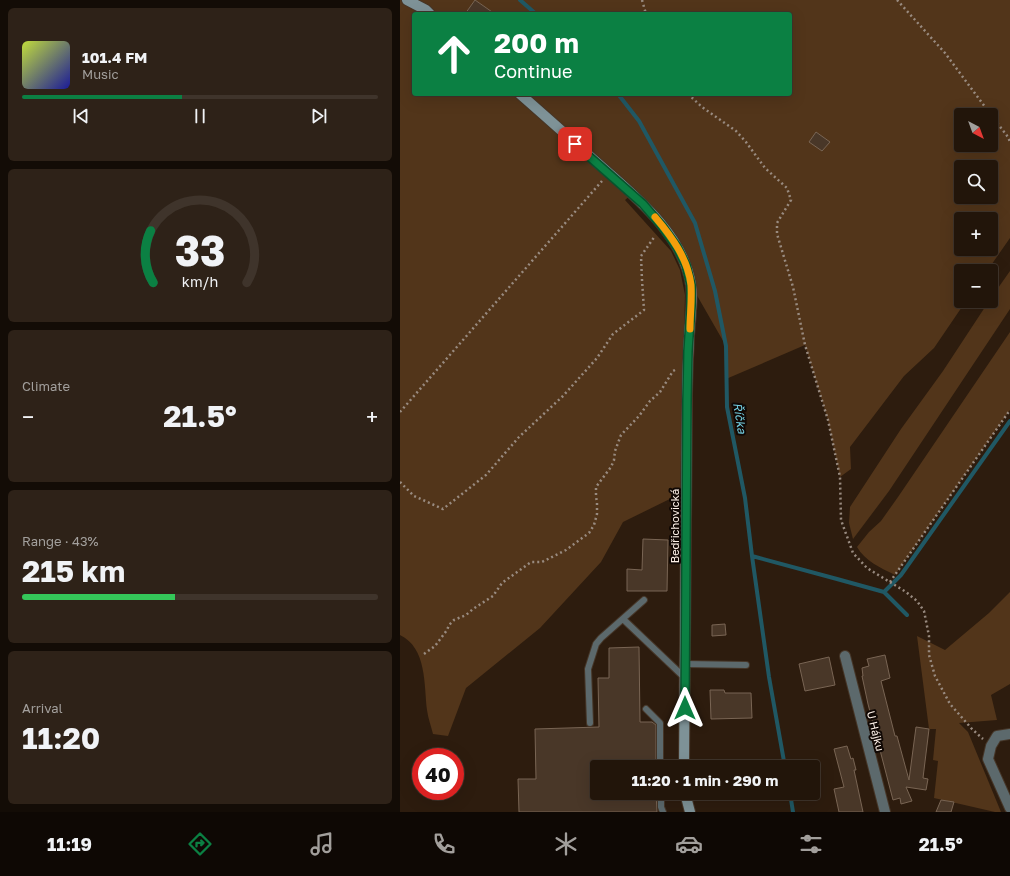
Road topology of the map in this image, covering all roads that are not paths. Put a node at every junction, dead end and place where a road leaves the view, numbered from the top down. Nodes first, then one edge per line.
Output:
1 (407, 0) edge
2 (428, 12) edge
3 (522, 96) edge
4 (644, 600) dead end
5 (623, 619) junction
6 (845, 656) dead end
7 (685, 664) junction
8 (746, 665) dead end
9 (685, 678) junction
10 (646, 708) dead end
11 (590, 723) dead end
12 (1010, 734) edge
13 (660, 760) edge
14 (684, 760) edge
15 (660, 800) edge
16 (686, 800) edge
17 (1010, 808) edge
18 (663, 812) edge
19 (690, 812) edge
20 (885, 812) edge

1 - 2 street
3 - 7 street, Bedřichovická
4 - 5 lane
5 - 9 lane
5 - 11 lane
6 - 20 street, U Hájku
7 - 8 lane
7 - 9 street, Bedřichovická
9 - 14 street, Bedřichovická
10 - 13 lane
12 - 17 street
15 - 18 lane
16 - 19 street

